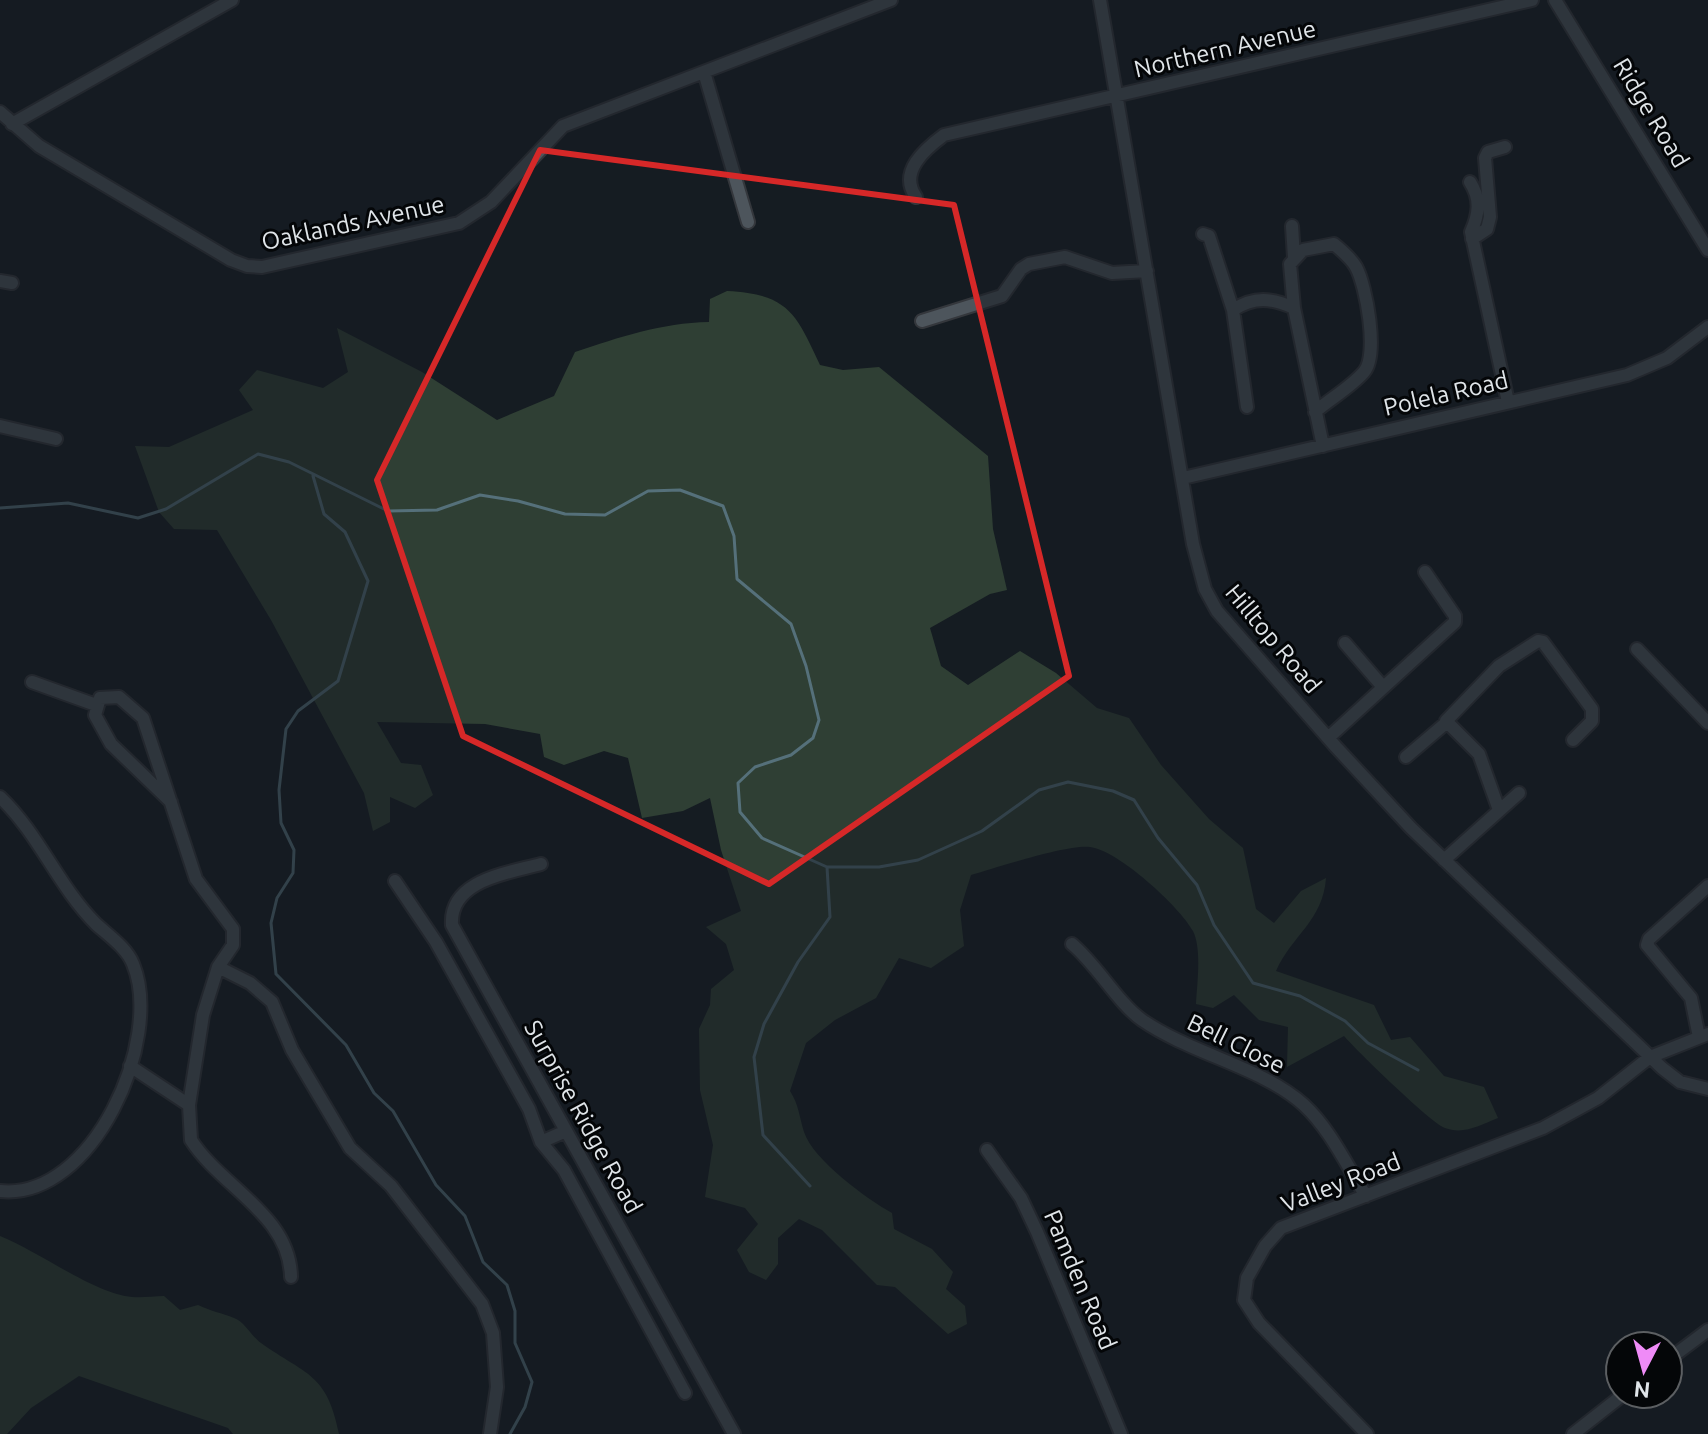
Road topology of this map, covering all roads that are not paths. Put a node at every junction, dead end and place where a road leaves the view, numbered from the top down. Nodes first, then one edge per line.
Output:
1 (232, 0) edge
2 (891, 0) edge
3 (1100, 0) edge
4 (1532, 0) edge
5 (1555, 0) edge
6 (704, 72) junction
7 (1116, 97) junction
8 (4, 118) edge
9 (1505, 147) dead end
10 (1470, 182) dead end
11 (916, 197) dead end
12 (748, 222) dead end
13 (1292, 226) dead end
14 (1203, 234) dead end
15 (1472, 239) junction
16 (1708, 250) edge
17 (1294, 257) junction
18 (1147, 271) junction
19 (1294, 308) junction
20 (1233, 310) junction
21 (922, 321) dead end
22 (1708, 327) edge
23 (1508, 402) junction
24 (1247, 407) dead end
25 (1315, 412) junction
26 (0, 426) edge
27 (56, 439) dead end
28 (1323, 446) junction
29 (1183, 478) junction
30 (1425, 572) dead end
31 (1345, 643) dead end
32 (1637, 649) dead end
33 (32, 682) dead end
34 (1383, 687) junction
35 (96, 705) junction
36 (1446, 723) junction
37 (1708, 723) edge
38 (1328, 738) junction
39 (1573, 740) dead end
40 (1406, 757) dead end
41 (1519, 793) dead end
42 (0, 797) edge
43 (171, 802) junction
44 (1499, 810) junction
45 (1444, 860) junction
46 (541, 864) dead end
47 (395, 881) dead end
48 (1708, 886) edge
49 (1072, 944) dead end
50 (218, 967) junction
51 (1704, 1036) edge
52 (1650, 1057) junction
53 (130, 1066) junction
54 (1708, 1089) edge
55 (189, 1105) junction
56 (566, 1131) junction
57 (541, 1142) junction
58 (987, 1150) dead end
59 (0, 1191) edge
60 (1366, 1196) junction
61 (291, 1277) dead end
62 (1708, 1330) edge
63 (1684, 1348) edge
64 (685, 1393) dead end
65 (1604, 1410) edge
66 (490, 1434) edge
67 (734, 1434) edge
68 (1121, 1434) edge
69 (1367, 1434) edge
70 (1573, 1434) edge

1 - 8 street
2 - 6 street, Oaklands Avenue
3 - 7 street, Hilltop Road
4 - 7 street, Northern Avenue
5 - 16 street, Ridge Road
6 - 8 street, Oaklands Avenue
6 - 12 street
7 - 11 street, Northern Avenue
7 - 18 street, Hilltop Road
9 - 15 street
10 - 15 street
13 - 17 street
14 - 20 street
15 - 23 street
17 - 19 street
17 - 25 street
18 - 21 street
18 - 29 street, Hilltop Road
19 - 20 street
19 - 25 street
20 - 24 street
22 - 23 street, Polela Road
23 - 28 street, Polela Road
25 - 28 street
26 - 27 street
28 - 29 street, Polela Road
29 - 38 street, Hilltop Road
30 - 34 street
31 - 34 street
32 - 37 street
33 - 35 street
34 - 38 street
35 - 43 street
35 - 43 street
36 - 39 street
36 - 40 street
36 - 44 street
38 - 45 street, Hilltop Road
41 - 44 street
42 - 53 street
43 - 50 street
44 - 45 street
45 - 52 street, Hilltop Road
46 - 56 street, Surprise Ridge Road
47 - 57 street
48 - 51 street
49 - 60 street, Bell Close
50 - 55 street
50 - 66 street
51 - 52 street, Valley Road
52 - 54 street, Hilltop Road
52 - 60 street, Valley Road
53 - 55 street
53 - 59 street
55 - 61 street
56 - 57 street
56 - 67 street, Surprise Ridge Road
57 - 64 street
58 - 68 street, Pamden Road
60 - 69 street, Valley Road
62 - 63 street
65 - 70 street

